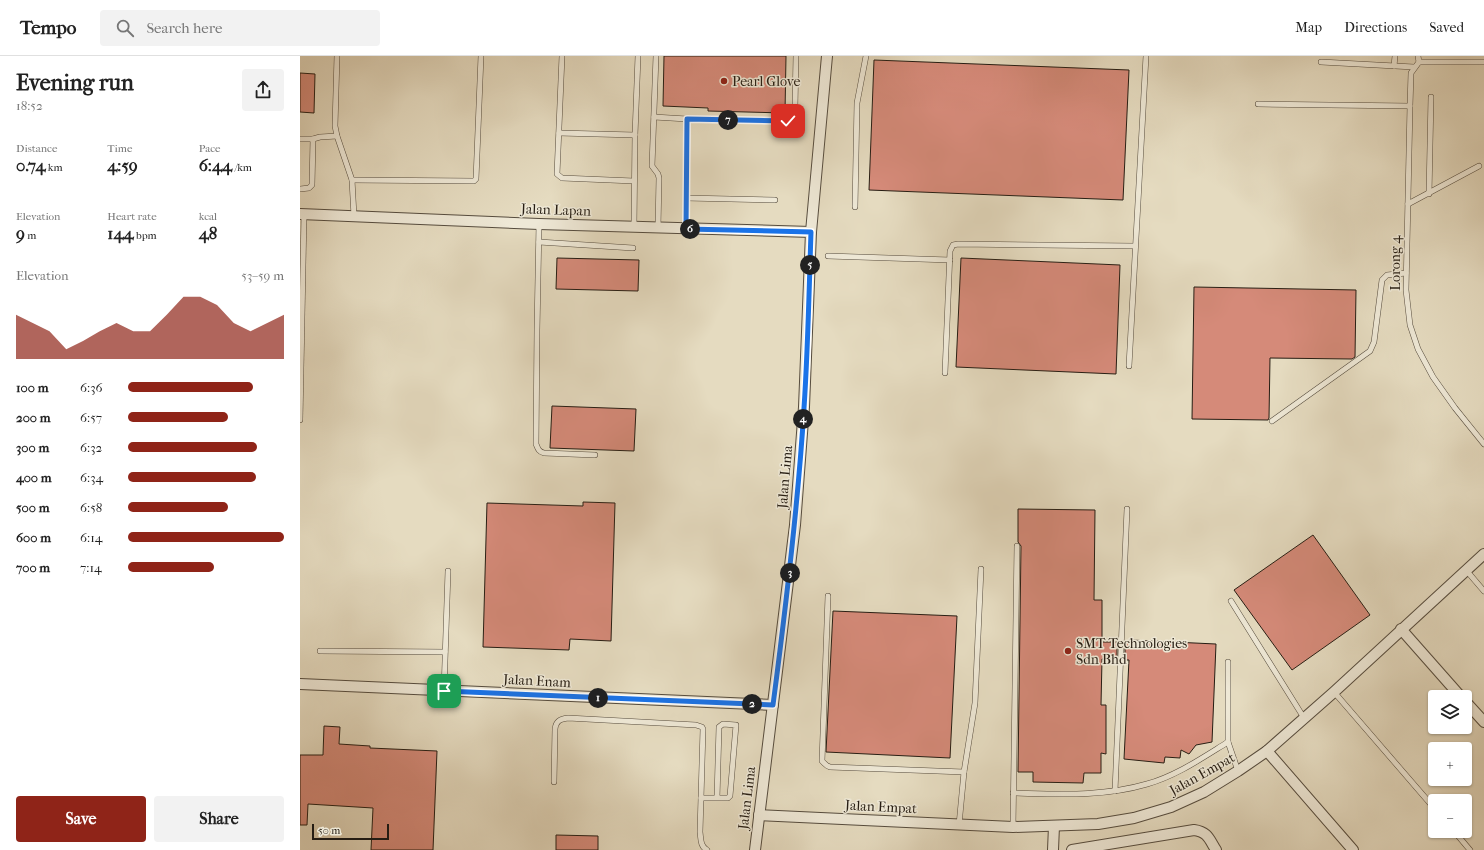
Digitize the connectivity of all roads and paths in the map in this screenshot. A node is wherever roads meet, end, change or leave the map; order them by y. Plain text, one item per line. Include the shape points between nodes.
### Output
1 (337, 56) edge
2 (481, 56) edge
3 (562, 56) edge
4 (638, 56) edge
5 (656, 56) edge
6 (796, 56) edge
7 (827, 56) edge
8 (866, 56) edge
9 (1146, 56) edge
10 (1394, 56) edge
11 (1418, 56) edge
12 (1321, 62) dead end
13 (1419, 62) junction
14 (1484, 62) edge
15 (1394, 66) junction
16 (1414, 67) junction
17 (1432, 97) dead end
18 (1258, 104) dead end
19 (1410, 106) junction
20 (654, 117) junction
21 (687, 119) junction
22 (558, 133) junction
23 (635, 135) junction
24 (337, 136) junction
25 (300, 139) edge
26 (313, 139) junction
27 (1479, 166) dead end
28 (352, 180) junction
29 (634, 180) junction
30 (300, 189) edge
31 (1429, 194) junction
32 (686, 198) junction
33 (775, 200) dead end
34 (1408, 204) junction
35 (855, 207) dead end
36 (302, 214) edge
37 (354, 216) junction
38 (539, 224) junction
39 (634, 226) junction
40 (658, 227) junction
41 (686, 229) junction
42 (811, 232) junction
43 (539, 242) junction
44 (1134, 246) junction
45 (633, 248) dead end
46 (828, 256) dead end
47 (950, 260) junction
48 (1406, 273) junction
49 (1129, 366) dead end
50 (945, 373) dead end
51 (300, 420) edge
52 (1272, 421) dead end
53 (1484, 444) edge
54 (595, 455) dead end
55 (1127, 509) dead end
56 (1017, 546) dead end
57 (1484, 554) edge
58 (981, 569) dead end
59 (1466, 570) junction
60 (448, 571) dead end
61 (1484, 592) edge
62 (828, 596) dead end
63 (1231, 601) dead end
64 (1401, 629) junction
65 (320, 650) dead end
66 (445, 652) junction
67 (1228, 662) dead end
68 (300, 684) edge
69 (1455, 690) edge
70 (444, 691) junction
71 (1334, 692) junction
72 (773, 705) junction
73 (1472, 709) edge
74 (1304, 718) junction
75 (1484, 722) edge
76 (1228, 742) junction
77 (1267, 750) junction
78 (1238, 771) junction
79 (964, 772) junction
80 (554, 782) dead end
81 (1115, 791) junction
82 (1013, 793) junction
83 (701, 798) junction
84 (717, 798) junction
85 (1428, 801) edge
86 (759, 815) junction
87 (959, 825) junction
88 (1054, 826) junction
89 (1013, 827) junction
90 (1460, 838) edge
91 (707, 850) edge
92 (755, 850) edge
93 (1053, 850) edge
94 (1072, 850) edge
95 (1216, 850) edge
96 (1353, 850) edge
97 (1470, 850) edge

1 - 24 lane
2 - 28 lane via 474,181
3 - 22 lane
4 - 23 lane
5 - 20 lane
6 - 21 lane via 795,107 794,114 788,121
7 - 42 street, Jalan Lima
8 - 35 lane via 858,103
9 - 44 lane
10 - 15 lane
11 - 13 lane
12 - 15 lane
13 - 14 lane
13 - 16 lane
15 - 16 lane
16 - 19 lane, Lorong 4 via 1411,73
17 - 31 lane
18 - 19 lane
19 - 34 lane, Lorong 4
20 - 21 lane
20 - 40 lane via 652,166 659,178
21 - 32 lane
22 - 23 lane
22 - 29 lane via 557,171 562,178
23 - 29 lane
24 - 26 lane via 320,136
24 - 28 lane
25 - 26 lane
26 - 30 lane via 312,185
27 - 31 lane
28 - 37 lane
29 - 39 lane
31 - 34 lane
32 - 33 lane
32 - 41 lane
34 - 48 lane, Lorong 4
36 - 37 street, Jalan Lapan
36 - 51 lane
37 - 38 street, Jalan Lapan
38 - 39 street, Jalan Lapan
38 - 43 lane
39 - 40 street, Jalan Lapan
40 - 41 street, Jalan Lapan
41 - 42 street, Jalan Lapan
42 - 72 street, Jalan Lima via 800,468
43 - 45 lane
43 - 54 lane via 536,444 541,452
44 - 47 lane via 958,244 950,251
44 - 49 lane
46 - 47 lane
47 - 50 lane
48 - 52 lane via 1387,275 1382,280 1374,342 1370,351
48 - 53 lane, Lorong 4 via 1410,325 1418,349 1455,408
55 - 81 lane
56 - 82 lane
57 - 59 street, Jalan Empat
58 - 79 lane via 975,703
59 - 61 lane
59 - 64 street, Jalan Empat
60 - 66 lane
62 - 79 lane via 822,761 824,764 830,767
63 - 74 lane
64 - 69 street
64 - 71 street, Jalan Empat
65 - 66 lane
66 - 70 lane
67 - 76 lane
68 - 70 street, Jalan Enam
70 - 72 street, Jalan Enam
71 - 74 street, Jalan Empat
71 - 85 lane
72 - 86 street, Jalan Lima
73 - 75 street
74 - 77 street, Jalan Empat
76 - 78 lane
76 - 81 lane via 1186,768 1148,784
77 - 78 street, Jalan Empat
77 - 96 street
78 - 88 street, Jalan Empat via 1204,792 1171,807 1134,818 1098,824
79 - 87 lane
80 - 83 lane via 555,729 559,720 568,718 696,725 703,729
81 - 82 lane via 1077,795
82 - 89 lane
83 - 84 lane
83 - 91 lane via 701,843
84 - 84 lane via 728,798 730,795 736,725 722,724 719,727
86 - 87 street, Jalan Empat
86 - 92 street, Jalan Lima
87 - 89 street, Jalan Empat
88 - 89 street, Jalan Empat
88 - 93 street
90 - 97 lane
94 - 95 street via 1194,830 1207,834

